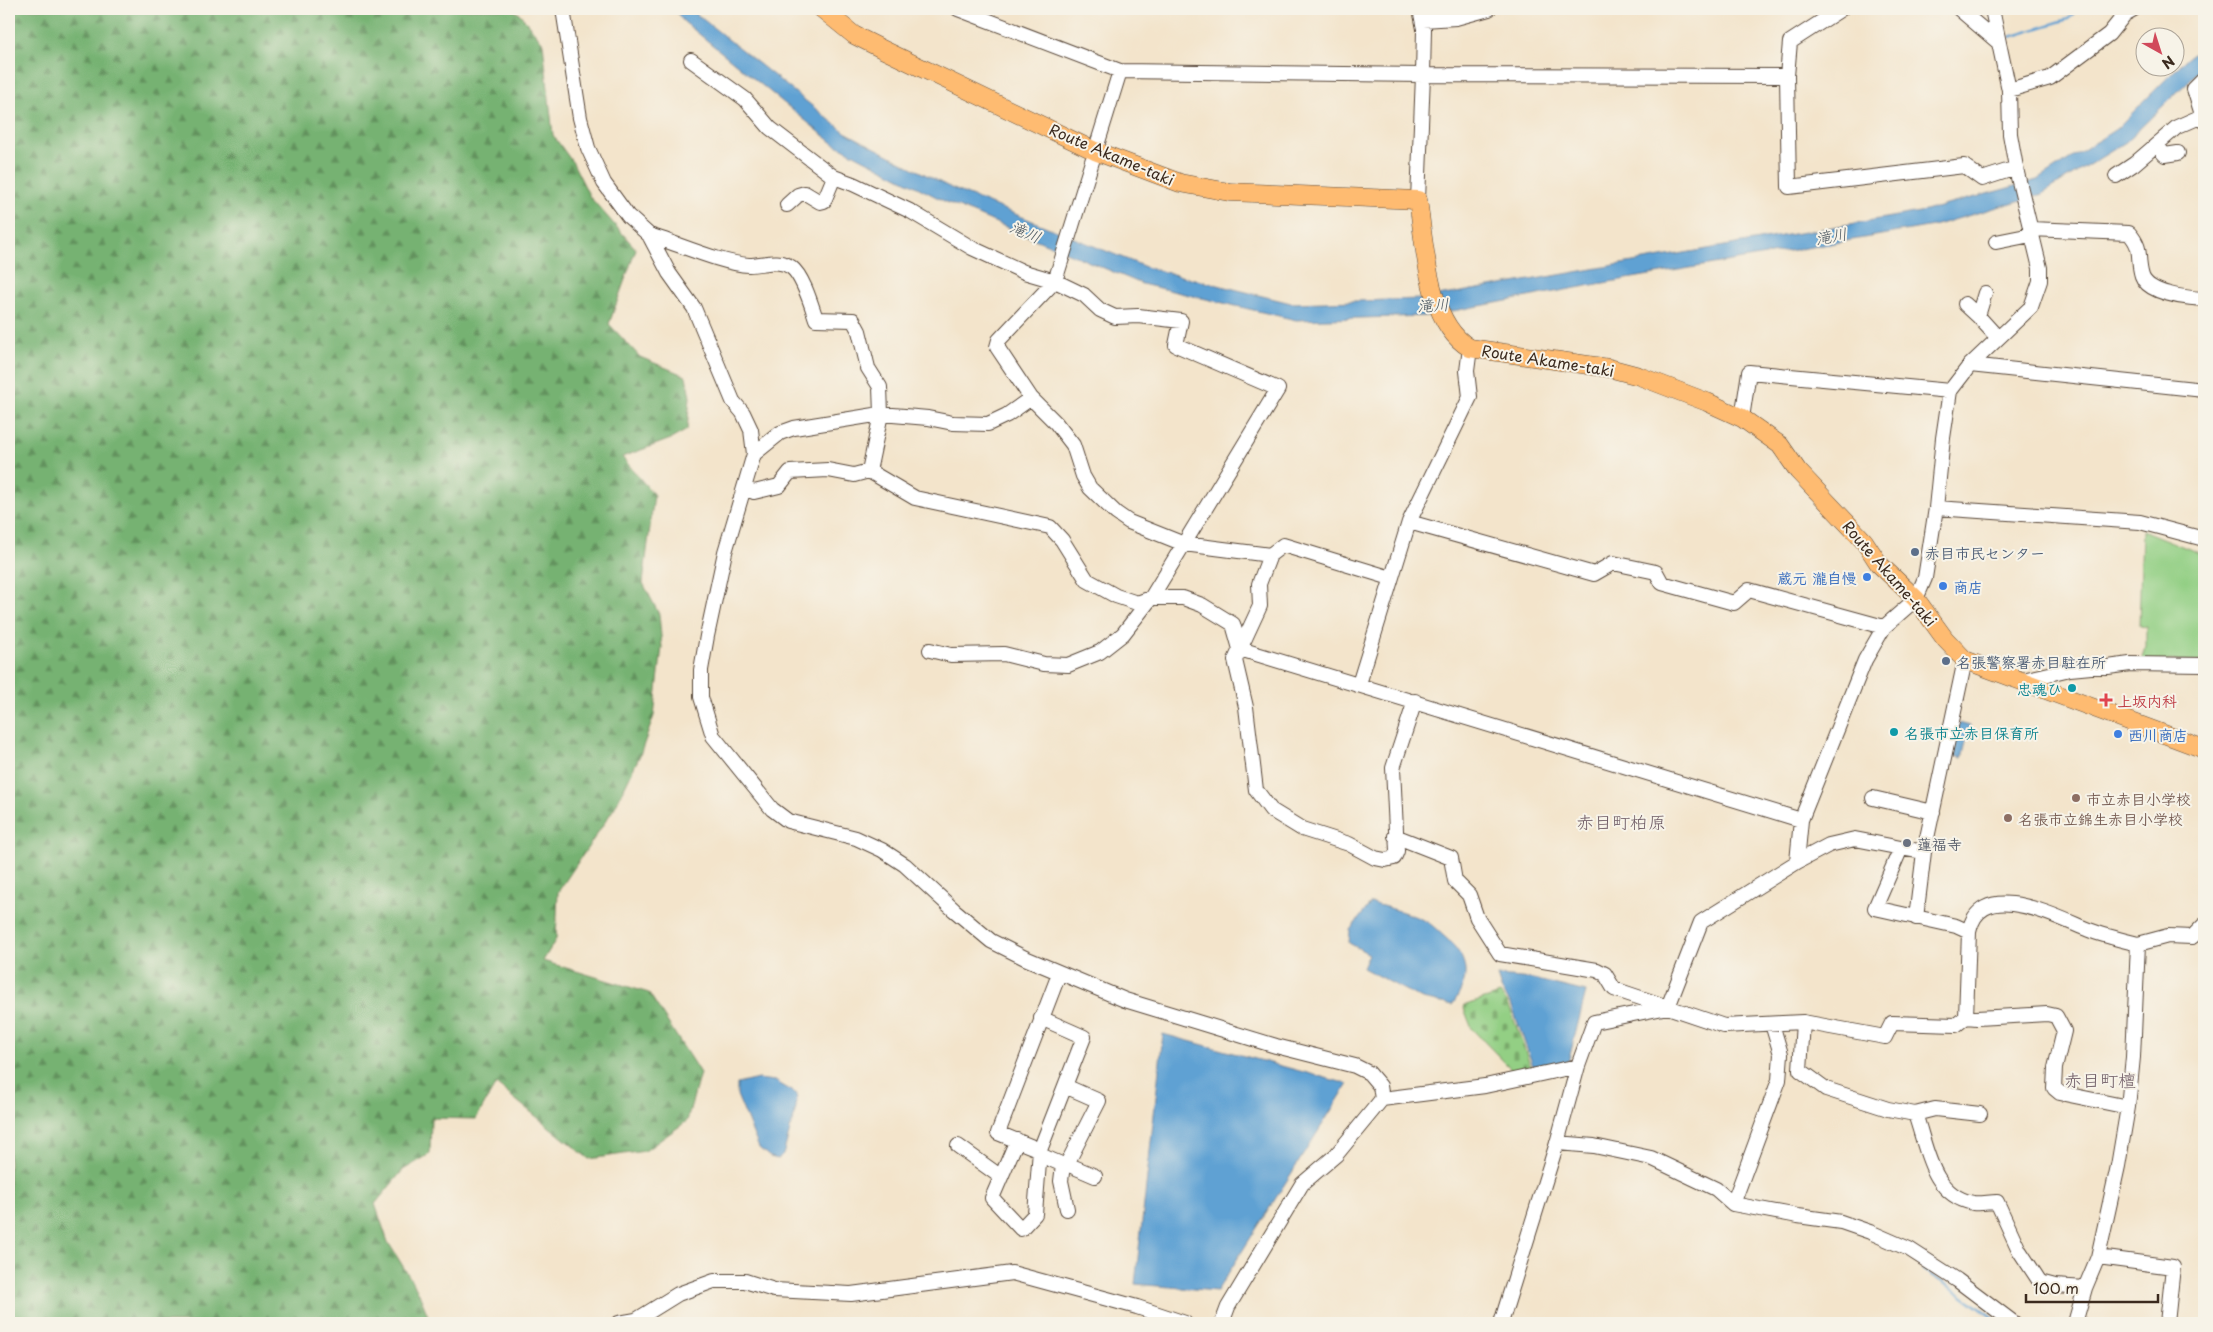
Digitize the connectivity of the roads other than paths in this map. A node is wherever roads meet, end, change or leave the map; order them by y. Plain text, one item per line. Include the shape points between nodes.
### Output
1 (564, 9) edge
2 (958, 9) edge
3 (1434, 9) edge
4 (1490, 9) edge
5 (1841, 9) edge
6 (1959, 9) edge
7 (1992, 9) edge
8 (2134, 9) edge
9 (829, 11) edge
10 (1421, 14) edge
11 (1998, 44) junction
12 (691, 60) dead end
13 (1120, 71) junction
14 (1423, 75) junction
15 (1788, 76) junction
16 (2204, 79) edge
17 (2009, 90) junction
18 (2203, 119) edge
19 (2156, 145) junction
20 (1095, 151) junction
21 (2178, 153) dead end
22 (2017, 170) junction
23 (2116, 176) dead end
24 (834, 177) junction
25 (1418, 200) junction
26 (787, 204) dead end
27 (2030, 232) junction
28 (649, 234) junction
29 (1996, 242) dead end
30 (1056, 275) junction
31 (1985, 293) dead end
32 (2204, 299) edge
33 (1965, 304) dead end
34 (1978, 316) junction
35 (1998, 338) junction
36 (1470, 348) junction
37 (1970, 365) junction
38 (2204, 390) edge
39 (1950, 391) junction
40 (1031, 398) junction
41 (881, 414) junction
42 (1742, 418) junction
43 (754, 454) junction
44 (869, 471) junction
45 (744, 488) junction
46 (1936, 508) junction
47 (1409, 522) junction
48 (2204, 539) edge
49 (1184, 544) junction
50 (1270, 555) junction
51 (1391, 578) junction
52 (1151, 598) junction
53 (1916, 599) junction
54 (1884, 628) junction
55 (1240, 648) junction
56 (930, 650) dead end
57 (1965, 660) junction
58 (2204, 665) edge
59 (2023, 680) junction
60 (1359, 684) junction
61 (1415, 701) junction
62 (2204, 749) edge
63 (1873, 798) dead end
64 (1933, 812) junction
65 (1801, 820) junction
66 (1395, 836) junction
67 (1901, 848) junction
68 (1924, 852) junction
69 (1797, 862) junction
70 (1916, 918) junction
71 (2204, 925) edge
72 (1969, 932) junction
73 (2138, 944) junction
74 (1059, 974) junction
75 (1668, 1007) junction
76 (1966, 1017) junction
77 (1041, 1018) junction
78 (1803, 1022) junction
79 (1772, 1024) junction
80 (1578, 1066) junction
81 (1066, 1086) junction
82 (1382, 1099) junction
83 (2128, 1107) junction
84 (1916, 1114) junction
85 (1980, 1114) dead end
86 (1017, 1140) junction
87 (1557, 1142) junction
88 (958, 1146) dead end
89 (1040, 1152) junction
90 (1065, 1164) junction
91 (1095, 1176) dead end
92 (1001, 1177) junction
93 (1733, 1204) junction
94 (1067, 1209) dead end
95 (2098, 1257) junction
96 (2084, 1288) junction
97 (619, 1323) edge
98 (1185, 1323) edge
99 (1222, 1323) edge
100 (1501, 1323) edge
101 (2014, 1323) edge
102 (2075, 1323) edge
103 (2167, 1323) edge

1 - 28 street via 580,118 588,148 604,183 618,203
2 - 13 street
3 - 10 street
4 - 10 street via 1456,18
5 - 15 street via 1790,42
6 - 11 street
7 - 11 street
8 - 17 street via 2125,14 2109,34 2050,78
9 - 20 main road, Route Akame-taki via 854,35
10 - 14 street
11 - 17 street
12 - 24 street via 744,99 770,128
13 - 14 street
13 - 20 street
14 - 15 street
14 - 25 street
15 - 22 street via 1789,187 1964,166 1982,180
16 - 18 street via 2194,89
17 - 22 street via 2010,134
18 - 19 street via 2177,127
19 - 21 street via 2165,155
19 - 23 street
20 - 25 main road, Route Akame-taki via 1180,183 1229,192
20 - 30 street
22 - 27 street
24 - 26 street via 824,201 805,193
24 - 30 street via 910,211 972,248 1024,272
25 - 36 main road, Route Akame-taki via 1431,291 1450,329 1460,342
27 - 29 street
27 - 32 street via 2128,233 2138,243 2146,284 2158,290
27 - 35 street via 2040,268 2037,294 2026,312
28 - 41 street via 730,261 784,263 793,268 816,319 853,320 868,368 880,387
28 - 43 street via 669,273 694,308 733,402 744,414
30 - 40 street via 999,340 997,347
30 - 49 street via 1100,310 1115,317 1181,321 1176,345 1278,388
31 - 34 street
33 - 34 street
34 - 35 street
35 - 37 street
36 - 42 main road, Route Akame-taki via 1609,368 1639,376
36 - 47 street via 1467,371 1470,397
37 - 38 street
37 - 39 street
39 - 42 street via 1749,372
39 - 46 street
40 - 41 street via 1007,416 988,424
40 - 49 street via 1073,445 1090,488 1116,513 1129,522
41 - 43 street via 794,428 780,433
41 - 44 street
42 - 53 main road, Route Akame-taki via 1780,445 1798,470 1864,541 1880,564
43 - 45 street
44 - 45 street via 854,475 828,470 790,472 779,486 754,492
44 - 52 street via 916,498 1050,527 1087,580 1137,603
45 - 74 street via 725,552 702,670 701,697 713,736 772,808 788,822 856,838 882,850 905,865 991,941
46 - 48 street via 2140,522
46 - 53 street via 1925,578
47 - 51 street
47 - 54 street via 1594,574 1613,563 1656,572 1662,583 1734,603 1749,590
49 - 50 street
49 - 52 street
50 - 51 street via 1282,545
50 - 55 street via 1258,584 1260,606
51 - 60 street
52 - 55 street via 1183,598 1202,606 1233,624
52 - 56 street via 1123,634 1100,652 1068,665 1044,664 1004,654 951,655
53 - 54 street
53 - 57 main road, Route Akame-taki
54 - 65 street via 1864,660
55 - 60 street
55 - 66 street via 1235,660 1246,708 1256,790 1270,810 1302,830 1350,844 1375,858 1394,858 1397,851
57 - 59 main road, Route Akame-taki
57 - 64 street
58 - 59 street via 2090,667
59 - 62 main road, Route Akame-taki
60 - 61 street
61 - 65 street
61 - 66 street via 1393,768
63 - 64 street
64 - 68 street
65 - 69 street
66 - 75 street via 1451,858 1455,881 1469,895 1477,918 1500,954 1597,970 1605,974 1614,989
67 - 68 street
67 - 69 street via 1855,839 1829,845
67 - 70 street via 1875,908
68 - 70 street
69 - 75 street via 1701,922
70 - 72 street
71 - 73 street via 2192,937 2168,936
72 - 73 street via 1974,916 1985,908 1999,904 2018,905 2092,932
72 - 76 street
73 - 83 street
74 - 77 street
74 - 82 street via 1125,1000 1276,1046 1355,1066 1369,1073 1380,1086
75 - 79 street via 1724,1026
75 - 80 street via 1594,1022
76 - 78 street via 1956,1025 1892,1023 1885,1037
76 - 83 street via 2056,1016 2064,1031 2054,1088 2060,1093
77 - 81 street via 1084,1038
77 - 86 street via 998,1133
78 - 79 street
78 - 84 street via 1800,1070 1826,1089 1888,1109
79 - 93 street via 1781,1054 1779,1080
80 - 82 street via 1485,1086
80 - 87 street
81 - 89 street
81 - 90 street via 1099,1101
82 - 99 street via 1336,1155 1302,1184 1228,1307
83 - 95 street
84 - 85 street via 1935,1109
84 - 96 street via 1934,1172 1944,1186 1958,1198 1975,1203 1997,1202 2019,1250 2040,1282
86 - 89 street
86 - 92 street
87 - 93 street via 1651,1158 1716,1189
87 - 100 street
88 - 92 street
89 - 90 street
89 - 92 street via 1035,1214 1020,1229 992,1198
90 - 91 street
90 - 94 street via 1060,1181
93 - 101 street via 1841,1222 1870,1232 1909,1249
95 - 96 street
95 - 103 street via 2173,1266
96 - 102 street
97 - 98 street via 636,1320 678,1294 714,1282 745,1281 774,1290 852,1294 1012,1273

